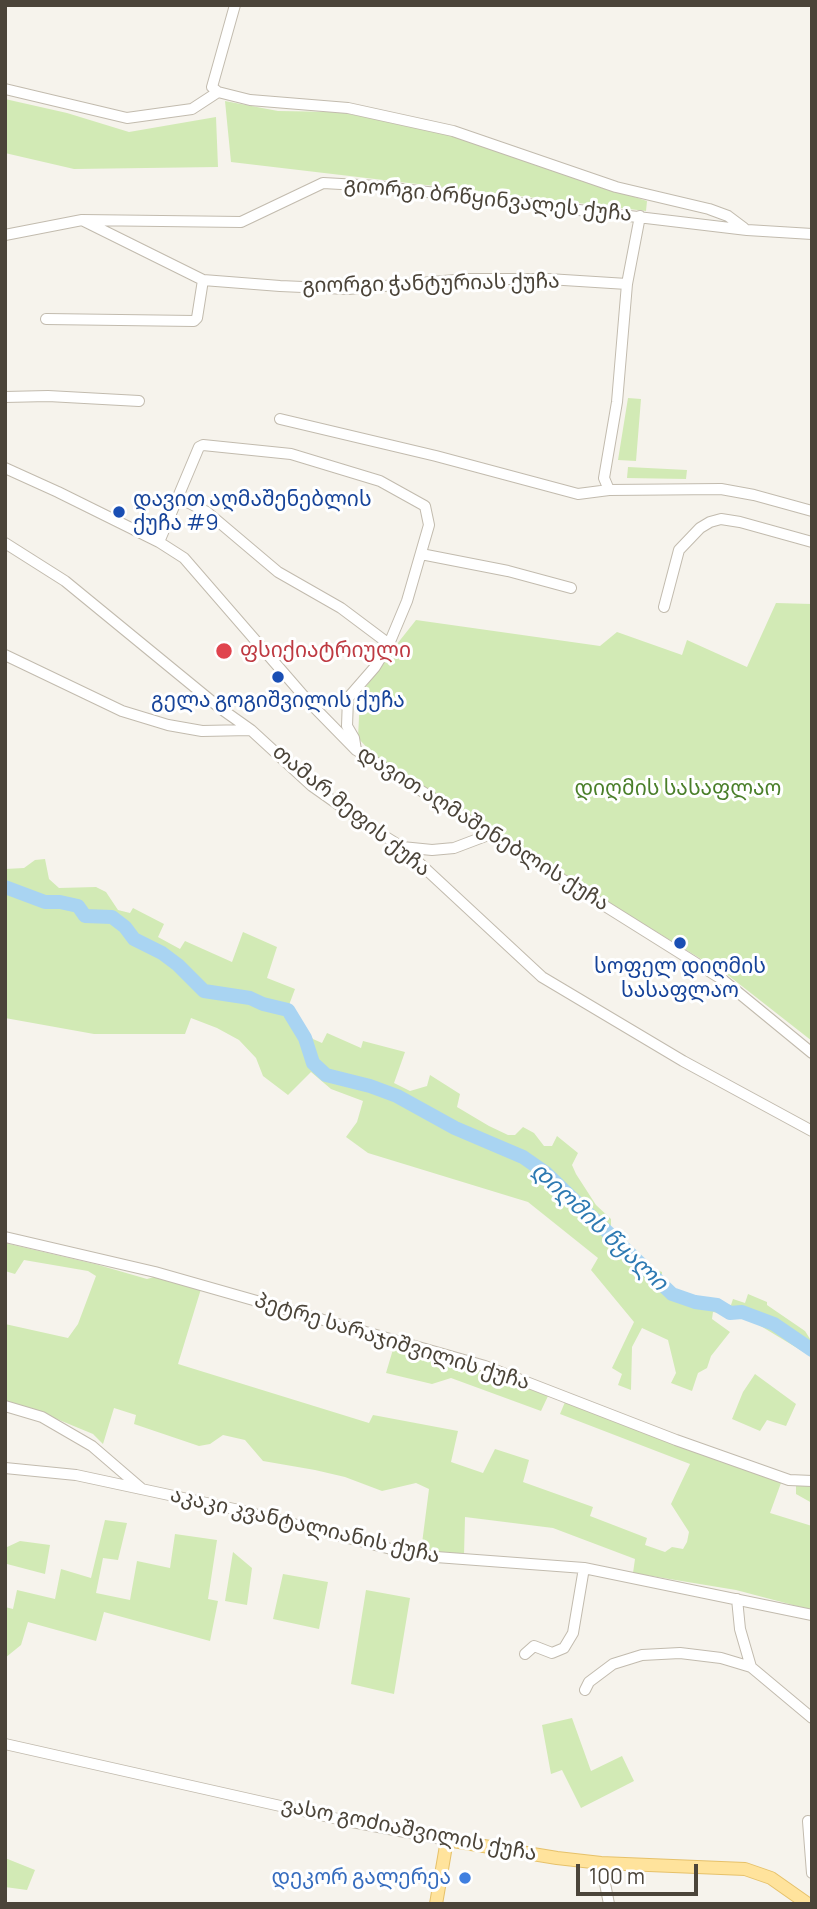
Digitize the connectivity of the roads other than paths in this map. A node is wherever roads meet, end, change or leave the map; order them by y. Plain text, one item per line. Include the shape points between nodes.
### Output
1 (235, 5) edge
2 (5, 89) edge
3 (218, 92) junction
4 (640, 216) junction
5 (82, 220) junction
6 (747, 230) junction
7 (812, 234) edge
8 (5, 235) edge
9 (203, 280) junction
10 (627, 284) junction
11 (46, 319) dead end
12 (5, 397) edge
13 (139, 401) dead end
14 (279, 419) dead end
15 (5, 468) edge
16 (609, 490) junction
17 (177, 497) junction
18 (812, 512) edge
19 (159, 542) junction
20 (812, 542) edge
21 (5, 543) edge
22 (421, 554) junction
23 (571, 588) dead end
24 (663, 607) dead end
25 (389, 644) junction
26 (5, 655) edge
27 (251, 730) junction
28 (356, 750) junction
29 (491, 834) junction
30 (402, 847) junction
31 (812, 1053) edge
32 (812, 1131) edge
33 (5, 1237) edge
34 (5, 1406) edge
35 (5, 1468) edge
36 (812, 1481) edge
37 (142, 1489) junction
38 (584, 1568) junction
39 (737, 1600) junction
40 (812, 1615) edge
41 (526, 1654) dead end
42 (751, 1667) junction
43 (585, 1690) dead end
44 (812, 1718) edge
45 (5, 1744) edge
46 (808, 1821) dead end
47 (447, 1840) junction
48 (601, 1863) junction
49 (812, 1873) edge
50 (436, 1904) edge
51 (609, 1904) edge
52 (808, 1904) edge

1 - 3 street via 212,87
2 - 3 street via 127,118 192,109
3 - 6 street via 250,100 348,108 453,131 615,187 709,209
4 - 5 street, გიორგი ბრწყინვალეს ქუჩა via 323,183 241,222
4 - 6 street, გიორგი ბრწყინვალეს ქუჩა
4 - 10 street
5 - 8 street, გიორგი ბრწყინვალეს ქუჩა
5 - 9 street, გიორგი ჭანტურიას ქუჩა
6 - 7 street, გიორგი ბრწყინვალეს ქუჩა
9 - 10 street, გიორგი ჭანტურიას ქუჩა via 348,289 467,279
9 - 11 street via 194,321
10 - 16 street via 617,402 604,478
12 - 13 street
14 - 16 street via 578,494
15 - 19 street, დავით აღმაშენებლის ქუჩა
16 - 18 street via 721,489
17 - 19 street
17 - 22 street via 200,446 290,454 380,481 425,506 429,525
17 - 25 street via 207,512 278,572 341,608
19 - 28 street, დავით აღმაშენებლის ქუჩა via 184,558
20 - 24 street via 740,522 710,522 679,550
21 - 27 street, თამარ მეფის ქუჩა via 65,581
22 - 23 street
22 - 25 street
25 - 28 street via 348,698 347,726
26 - 27 street via 122,711 202,731
27 - 30 street, თამარ მეფის ქუჩა via 312,786
28 - 29 street, დავით აღმაშენებლის ქუჩა
29 - 30 street via 454,848
29 - 31 street, დავით აღმაშენებლის ქუჩა via 723,980
30 - 32 street, თამარ მეფის ქუჩა via 542,977
33 - 36 street, პეტრე სარაჯიშვილის ქუჩა via 155,1272 485,1366 665,1437 789,1480
34 - 37 street via 42,1417 92,1446
35 - 37 street, აკაკი კვანტალიანის ქუჩა via 76,1475
37 - 38 street, აკაკი კვანტალიანის ქუჩა via 391,1549 436,1557
38 - 39 street, აკაკი კვანტალიანის ქუჩა
38 - 41 street via 573,1633 565,1648 552,1653 534,1646
39 - 40 street, აკაკი კვანტალიანის ქუჩა
39 - 42 street
42 - 43 street via 680,1653 642,1655 613,1664
42 - 44 street
45 - 47 street, ვასო გოძიაშვილის ქუჩა
46 - 49 street
47 - 48 main road, ვასო გოძიაშვილის ქუჩა
47 - 50 main road
48 - 51 street
48 - 52 main road, ვასო გოძიაშვილის ქუჩა via 745,1869 771,1878

